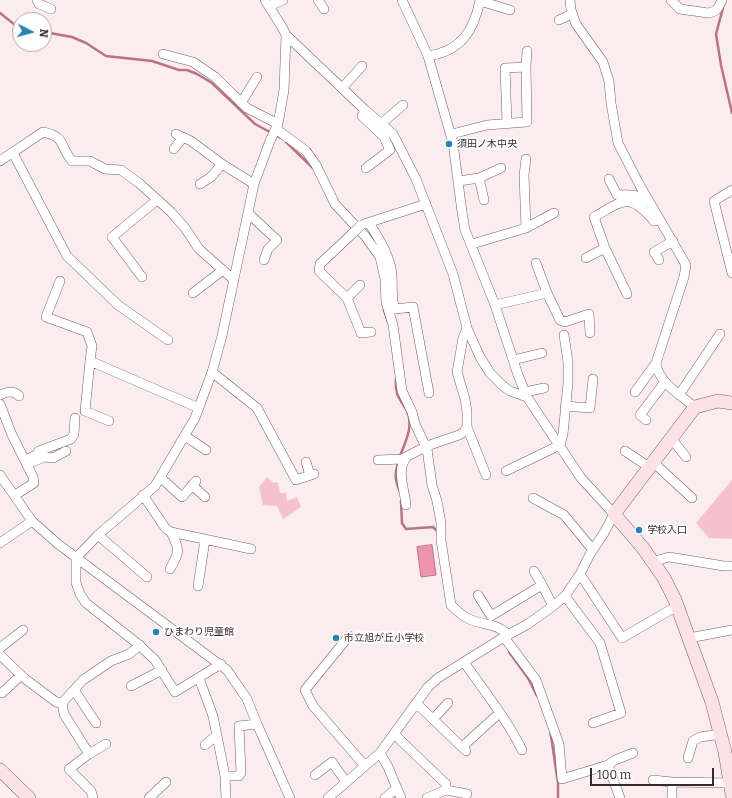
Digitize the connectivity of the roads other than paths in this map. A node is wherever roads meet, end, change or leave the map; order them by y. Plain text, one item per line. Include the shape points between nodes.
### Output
1 (37, 0) edge
2 (283, 0) edge
3 (318, 0) edge
4 (402, 0) edge
5 (480, 0) edge
6 (570, 0) edge
7 (670, 0) edge
8 (722, 0) edge
9 (267, 3) edge
10 (51, 9) dead end
11 (324, 9) dead end
12 (510, 10) dead end
13 (572, 14) junction
14 (559, 20) dead end
15 (286, 35) junction
16 (526, 51) dead end
17 (163, 54) dead end
18 (428, 56) junction
19 (362, 66) dead end
20 (526, 67) junction
21 (257, 77) dead end
22 (343, 88) junction
23 (241, 102) junction
24 (403, 105) dead end
25 (365, 110) junction
26 (382, 123) junction
27 (507, 123) junction
28 (277, 128) junction
29 (452, 134) junction
30 (174, 149) dead end
31 (13, 153) junction
32 (526, 159) dead end
33 (0, 161) edge
34 (222, 164) junction
35 (366, 168) dead end
36 (501, 168) dead end
37 (479, 178) junction
38 (609, 179) dead end
39 (459, 181) junction
40 (200, 184) dead end
41 (254, 184) junction
42 (732, 190) edge
43 (157, 200) junction
44 (484, 200) dead end
45 (426, 204) junction
46 (650, 204) junction
47 (248, 213) junction
48 (554, 213) dead end
49 (660, 220) junction
50 (369, 223) junction
51 (526, 228) junction
52 (284, 233) dead end
53 (277, 240) junction
54 (673, 241) junction
55 (472, 244) junction
56 (604, 248) junction
57 (586, 258) dead end
58 (264, 260) dead end
59 (659, 260) dead end
60 (536, 263) dead end
61 (223, 270) junction
62 (732, 273) edge
63 (142, 277) dead end
64 (234, 280) junction
65 (60, 281) dead end
66 (360, 285) dead end
67 (547, 293) junction
68 (193, 294) dead end
69 (627, 294) dead end
70 (347, 298) junction
71 (495, 305) junction
72 (467, 328) junction
73 (371, 332) dead end
74 (590, 333) dead end
75 (720, 334) dead end
76 (564, 335) dead end
77 (168, 340) dead end
78 (542, 353) dead end
79 (513, 360) junction
80 (90, 361) junction
81 (656, 363) junction
82 (212, 372) junction
83 (594, 379) dead end
84 (665, 382) junction
85 (544, 388) dead end
86 (635, 392) dead end
87 (429, 393) dead end
88 (526, 394) junction
89 (0, 395) edge
90 (680, 395) junction
91 (19, 396) dead end
92 (732, 403) edge
93 (0, 404) edge
94 (565, 406) junction
95 (694, 407) junction
96 (199, 408) junction
97 (640, 415) dead end
98 (75, 418) dead end
99 (467, 427) junction
100 (101, 428) dead end
101 (185, 436) junction
102 (671, 438) junction
103 (560, 445) junction
104 (426, 446) junction
105 (206, 450) dead end
106 (66, 451) dead end
107 (625, 451) dead end
108 (686, 457) dead end
109 (401, 459) junction
110 (378, 460) dead end
111 (26, 462) junction
112 (306, 462) dead end
113 (651, 464) junction
114 (506, 470) dead end
115 (0, 475) edge
116 (486, 475) dead end
117 (161, 478) junction
118 (15, 495) junction
119 (143, 495) junction
120 (205, 497) dead end
121 (533, 498) dead end
122 (692, 498) dead end
123 (406, 505) dead end
124 (614, 514) junction
125 (32, 521) junction
126 (171, 532) junction
127 (98, 535) junction
128 (205, 540) junction
129 (0, 543) edge
130 (251, 549) dead end
131 (592, 550) junction
132 (76, 558) junction
133 (652, 562) junction
134 (732, 566) edge
135 (170, 569) dead end
136 (534, 571) dead end
137 (580, 574) junction
138 (147, 577) dead end
139 (542, 585) junction
140 (198, 586) dead end
141 (478, 595) dead end
142 (565, 596) junction
143 (553, 606) junction
144 (677, 606) junction
145 (23, 630) dead end
146 (732, 630) edge
147 (506, 635) junction
148 (349, 636) dead end
149 (689, 638) junction
150 (140, 645) junction
151 (0, 648) edge
152 (0, 655) edge
153 (464, 662) junction
154 (222, 664) junction
155 (162, 670) junction
156 (21, 675) junction
157 (199, 678) junction
158 (131, 686) dead end
159 (74, 690) junction
160 (2, 693) dead end
161 (62, 703) junction
162 (416, 703) junction
163 (448, 703) dead end
164 (495, 717) dead end
165 (432, 719) junction
166 (96, 723) dead end
167 (593, 723) dead end
168 (257, 724) junction
169 (394, 734) junction
170 (721, 734) junction
171 (217, 735) junction
172 (106, 744) dead end
173 (205, 745) dead end
174 (522, 750) dead end
175 (380, 753) junction
176 (633, 753) dead end
177 (89, 754) junction
178 (688, 758) dead end
179 (608, 765) junction
180 (365, 766) junction
181 (0, 770) edge
182 (315, 775) dead end
183 (225, 776) junction
184 (653, 780) dead end
185 (730, 780) edge
186 (166, 782) dead end
187 (346, 782) junction
188 (672, 782) junction
189 (397, 788) junction
190 (446, 790) junction
191 (468, 794) dead end
192 (29, 798) edge
193 (93, 798) edge
194 (149, 798) edge
195 (226, 798) edge
196 (290, 798) edge
197 (328, 798) edge
198 (385, 798) edge
199 (401, 798) edge
200 (427, 798) edge
201 (620, 798) edge
202 (672, 798) edge

1 - 10 street via 39,4
2 - 9 street
3 - 11 street
4 - 18 street
5 - 12 street
5 - 18 street via 468,34 457,46 440,54
6 - 13 street
7 - 8 street via 680,10 708,13 718,9
9 - 15 street
13 - 14 street
13 - 46 street via 576,24 603,62 609,81 618,142
15 - 22 street
15 - 28 street via 284,90
16 - 20 street
17 - 23 street via 193,62 215,77
18 - 29 street
19 - 22 street
20 - 27 street via 527,122
20 - 27 street via 505,68
21 - 23 street
22 - 25 street
23 - 28 street
24 - 26 street
25 - 26 street
25 - 35 street via 362,116 384,137 390,150
26 - 45 street via 393,134
27 - 29 street
28 - 41 street
28 - 104 street via 306,151 316,165 335,204 380,257 386,279 386,302 393,325 402,391
29 - 39 street
30 - 34 street via 179,136 191,141
31 - 33 street
31 - 43 street via 44,132 57,136 63,143 71,164 90,161 105,170 122,170
31 - 77 street via 68,256 118,305
32 - 51 street
34 - 40 street via 211,177
34 - 41 street
36 - 37 street
37 - 39 street
37 - 44 street
38 - 46 street via 617,195 639,196
39 - 55 street via 465,230
41 - 47 street
42 - 62 street via 714,201
43 - 61 street via 185,228 199,249
43 - 63 street via 112,237
45 - 50 street
45 - 72 street via 453,274
46 - 49 street
47 - 53 street
47 - 64 street
48 - 51 street
49 - 54 street
49 - 56 street via 654,220 637,204 626,201 616,204 594,217
50 - 70 street, bridge via 360,226 320,264 319,271
50 - 87 street via 388,258 395,309 413,307
51 - 55 street
52 - 53 street
53 - 58 street via 268,249
54 - 59 street via 654,252
54 - 81 street via 686,265
55 - 71 street
56 - 57 street
56 - 69 street
60 - 67 street
61 - 64 street
61 - 68 street
64 - 82 street
65 - 80 street via 46,317 87,332 92,346
66 - 70 street
67 - 71 street
67 - 74 street via 560,320 565,322 589,314
70 - 73 street via 361,333
71 - 79 street
72 - 88 street via 490,373 510,391
72 - 99 street via 457,372 465,399
75 - 90 street
76 - 94 street via 568,362
78 - 79 street
79 - 88 street
80 - 96 street
80 - 100 street via 85,411 107,420
81 - 84 street via 657,370
81 - 86 street
82 - 96 street
82 - 112 street via 257,408 296,480 312,475
83 - 94 street via 590,408
84 - 90 street
84 - 97 street
85 - 88 street
88 - 103 street
89 - 91 street via 13,392
90 - 95 street
92 - 95 street via 718,401
93 - 111 street
94 - 103 street
95 - 102 street
96 - 101 street
98 - 111 street via 74,434 71,439 39,451
99 - 104 street via 459,435
99 - 116 street
101 - 105 street
101 - 117 street
102 - 108 street
102 - 113 street
103 - 114 street
103 - 124 street via 581,478
104 - 109 street
104 - 147 street via 441,523 440,540 451,605 469,619 500,627
106 - 111 street via 52,458
107 - 113 street
109 - 110 street
109 - 123 street via 401,479
111 - 118 street via 34,482
113 - 122 street
113 - 124 street
115 - 118 street
117 - 119 street
117 - 120 street via 182,497 194,483
118 - 125 street
119 - 126 street via 166,529
119 - 127 street
121 - 131 street via 564,515
124 - 131 street
124 - 133 street
125 - 129 street
125 - 132 street
126 - 128 street
126 - 135 street via 178,551
127 - 132 street
127 - 138 street
128 - 130 street
128 - 140 street
131 - 137 street
132 - 150 street via 76,583 86,603
132 - 154 street
133 - 134 street via 669,557
133 - 144 street via 664,578
136 - 139 street
137 - 142 street
137 - 144 street via 622,638
139 - 141 street via 491,616
139 - 143 street
142 - 143 street
142 - 167 street via 600,643 621,713
143 - 147 street via 528,624
144 - 149 street
145 - 151 street
146 - 149 street
147 - 153 street
147 - 179 street via 536,680 559,744 562,779
148 - 180 street via 305,690 313,706
149 - 170 street
150 - 155 street
150 - 159 street via 83,680
152 - 156 street
153 - 162 street via 438,678
153 - 174 street
154 - 157 street
154 - 168 street via 247,699
155 - 157 street via 175,692
155 - 158 street
156 - 160 street
156 - 161 street via 56,702
157 - 171 street
159 - 161 street
159 - 166 street
161 - 177 street via 64,714
162 - 165 street
162 - 169 street
163 - 165 street
164 - 165 street via 464,749
168 - 183 street via 239,726 240,776
168 - 196 street
169 - 175 street
169 - 190 street via 446,784
170 - 178 street via 700,737 693,741
170 - 185 street
171 - 173 street
171 - 183 street
172 - 177 street
175 - 180 street
175 - 189 street
176 - 179 street
177 - 193 street via 69,769 91,791
179 - 201 street
180 - 187 street
181 - 192 street
182 - 187 street via 332,762
183 - 195 street
184 - 188 street
185 - 188 street
186 - 194 street
187 - 197 street
188 - 202 street
189 - 198 street
189 - 199 street
190 - 191 street
190 - 200 street

